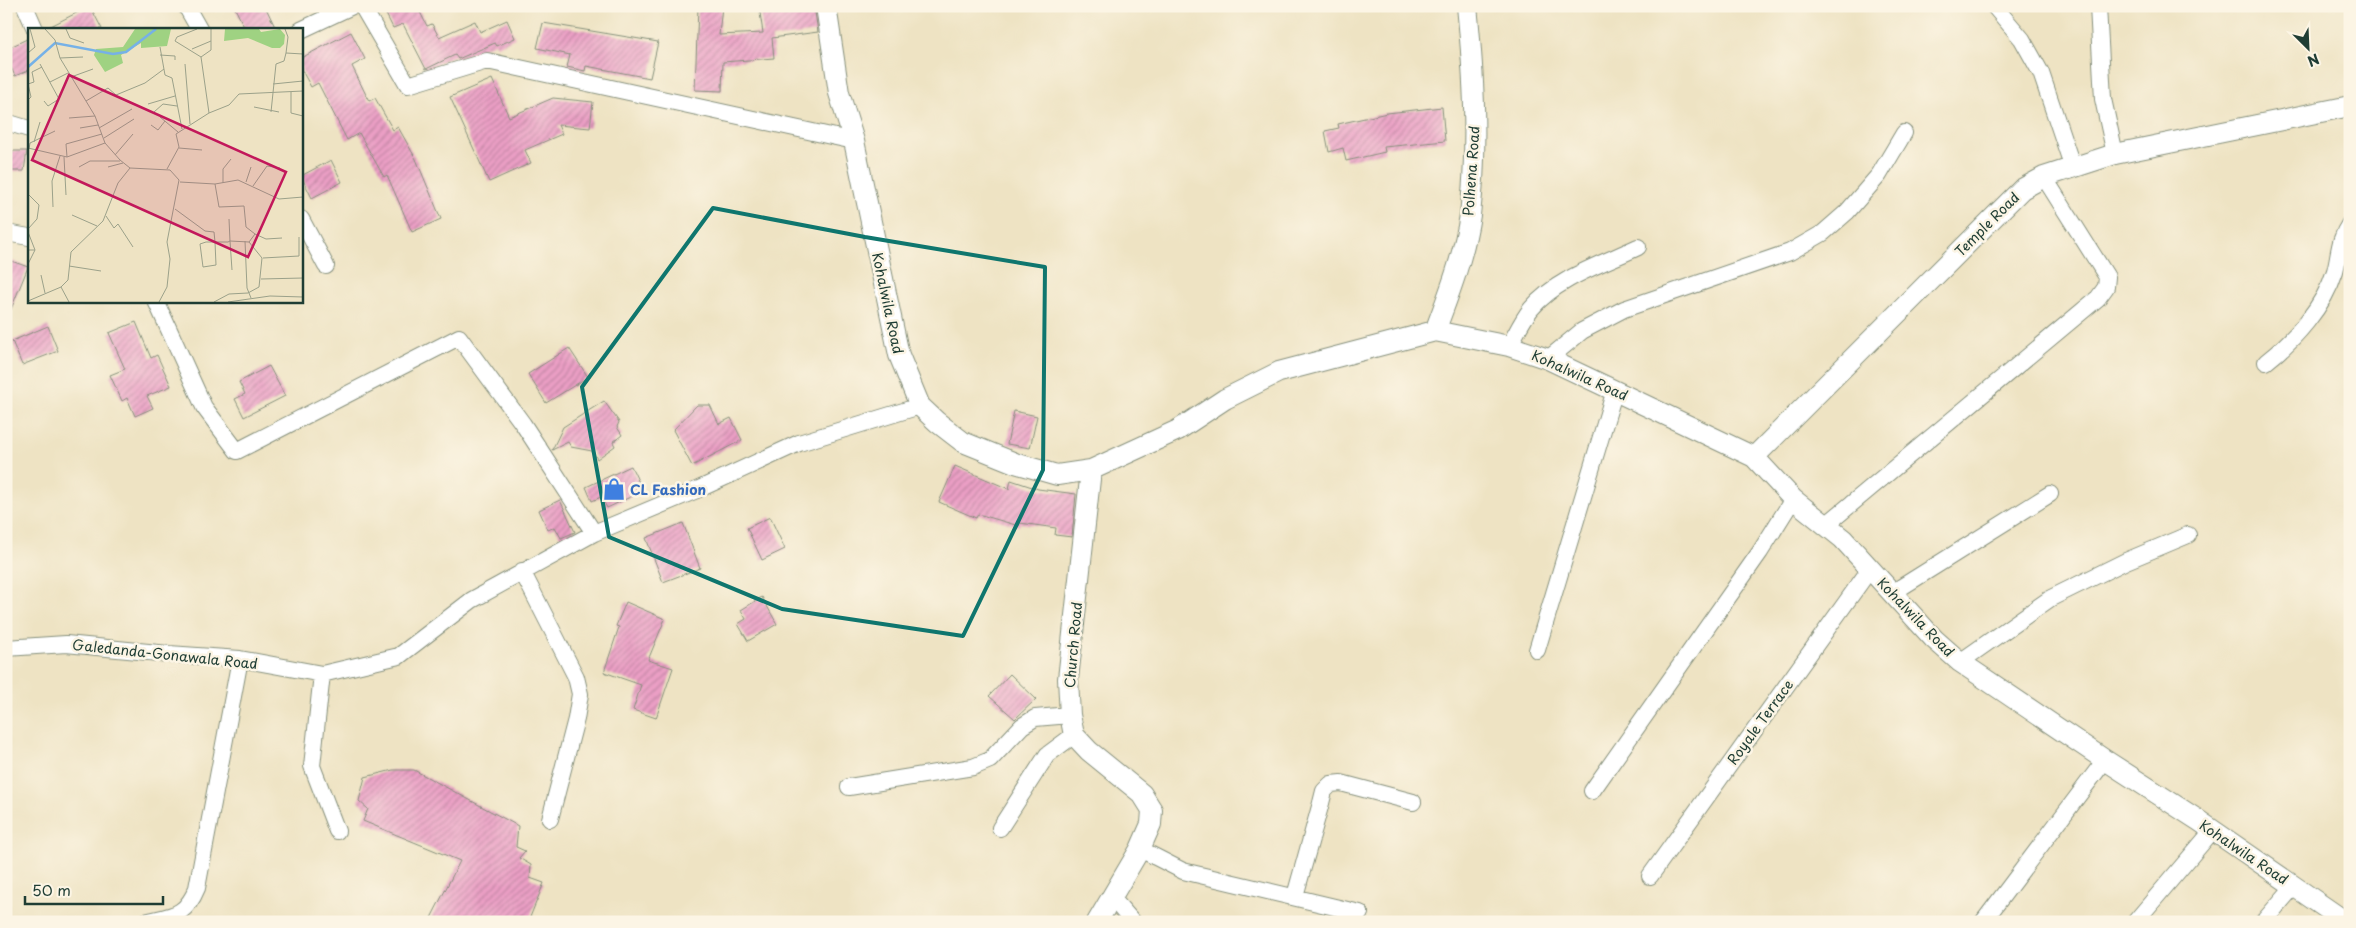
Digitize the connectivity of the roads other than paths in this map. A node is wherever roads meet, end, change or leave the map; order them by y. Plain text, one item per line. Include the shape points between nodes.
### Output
1 (24, 6) edge
2 (186, 6) edge
3 (352, 6) edge
4 (362, 6) edge
5 (826, 6) edge
6 (1468, 6) edge
7 (1994, 6) edge
8 (2098, 6) edge
9 (35, 28) edge
10 (198, 28) edge
11 (302, 30) edge
12 (2350, 106) edge
13 (6, 122) edge
14 (28, 129) edge
15 (1904, 134) dead end
16 (854, 141) junction
17 (2115, 154) junction
18 (2073, 168) junction
19 (2044, 177) junction
20 (302, 221) edge
21 (2350, 223) edge
22 (6, 233) edge
23 (28, 237) edge
24 (1638, 247) dead end
25 (326, 266) dead end
26 (156, 302) edge
27 (1435, 331) junction
28 (1509, 346) junction
29 (1548, 359) junction
30 (2266, 362) dead end
31 (1615, 390) junction
32 (920, 406) junction
33 (1754, 457) junction
34 (1091, 470) junction
35 (2050, 494) dead end
36 (1793, 499) junction
37 (1826, 526) junction
38 (594, 533) junction
39 (2188, 535) dead end
40 (1870, 569) junction
41 (522, 571) junction
42 (1892, 593) junction
43 (6, 648) edge
44 (1537, 650) dead end
45 (240, 659) junction
46 (1960, 662) junction
47 (322, 674) junction
48 (1070, 715) junction
49 (1074, 736) junction
50 (2105, 760) junction
51 (849, 787) dead end
52 (1592, 790) dead end
53 (1414, 802) dead end
54 (550, 819) dead end
55 (1000, 828) dead end
56 (2213, 830) junction
57 (337, 831) dead end
58 (1140, 849) junction
59 (1650, 876) dead end
60 (2294, 886) junction
61 (1295, 896) junction
62 (1112, 898) junction
63 (1360, 912) dead end
64 (2337, 919) edge
65 (146, 922) edge
66 (1097, 922) edge
67 (1133, 922) edge
68 (1983, 922) edge
69 (2135, 922) edge
70 (2263, 922) edge

1 - 9 street
2 - 10 street
3 - 11 street
4 - 16 street via 408,86 488,61
5 - 16 street, Kohalwila Road via 839,93
6 - 27 street, Polhena Road via 1476,141 1470,216 1454,280
7 - 18 street via 2022,39 2041,73
8 - 17 street via 2102,99
12 - 17 street, Temple Road
13 - 14 street
15 - 29 street via 1879,175 1847,212 1822,233 1790,252 1624,309 1582,331
16 - 32 street, Kohalwila Road via 899,356
17 - 18 street, Temple Road
18 - 19 street, Temple Road
19 - 33 street, Temple Road via 2022,189 2002,208
19 - 37 street via 2107,277 2106,287 2091,304
20 - 25 street
21 - 30 street via 2338,246 2334,272 2326,291 2300,331
22 - 23 street
24 - 28 street via 1563,282 1546,295 1530,310
26 - 38 street via 204,407 237,451 459,337 523,424
27 - 28 street, Kohalwila Road
27 - 34 street, Kohalwila Road via 1279,372 1225,398 1178,430
28 - 29 street, Kohalwila Road
29 - 31 street, Kohalwila Road
31 - 33 street, Kohalwila Road
31 - 44 street
32 - 34 street, Kohalwila Road via 963,442 1016,463 1057,475
32 - 38 street, Galedanda-Gonawala Road via 799,443
33 - 36 street, Kohalwila Road
34 - 48 street, Church Road via 1068,680
35 - 42 street
36 - 37 street, Kohalwila Road
36 - 52 street via 1760,552
37 - 40 street, Kohalwila Road via 1843,539
38 - 41 street, Galedanda-Gonawala Road
39 - 46 street via 2051,598
40 - 42 street, Kohalwila Road
40 - 59 street, Royale Terrace
41 - 47 street, Galedanda-Gonawala Road via 472,600 399,656
41 - 54 street via 576,677 580,694
42 - 46 street, Kohalwila Road
43 - 45 street, Galedanda-Gonawala Road via 66,644
45 - 47 street, Galedanda-Gonawala Road
45 - 65 street via 192,902 182,912
46 - 50 street, Kohalwila Road
47 - 57 street via 312,766
48 - 49 street, Church Road
48 - 51 street via 1035,718 1022,726 990,760 973,767
49 - 55 street via 1048,755
49 - 58 street via 1142,794 1152,810 1151,824
50 - 56 street, Kohalwila Road
50 - 68 street
53 - 61 street via 1341,783 1332,784 1322,797
56 - 60 street, Kohalwila Road
56 - 69 street
58 - 61 street via 1183,870
58 - 62 street
60 - 64 street, Kohalwila Road
60 - 70 street
61 - 63 street
62 - 66 street
62 - 67 street

